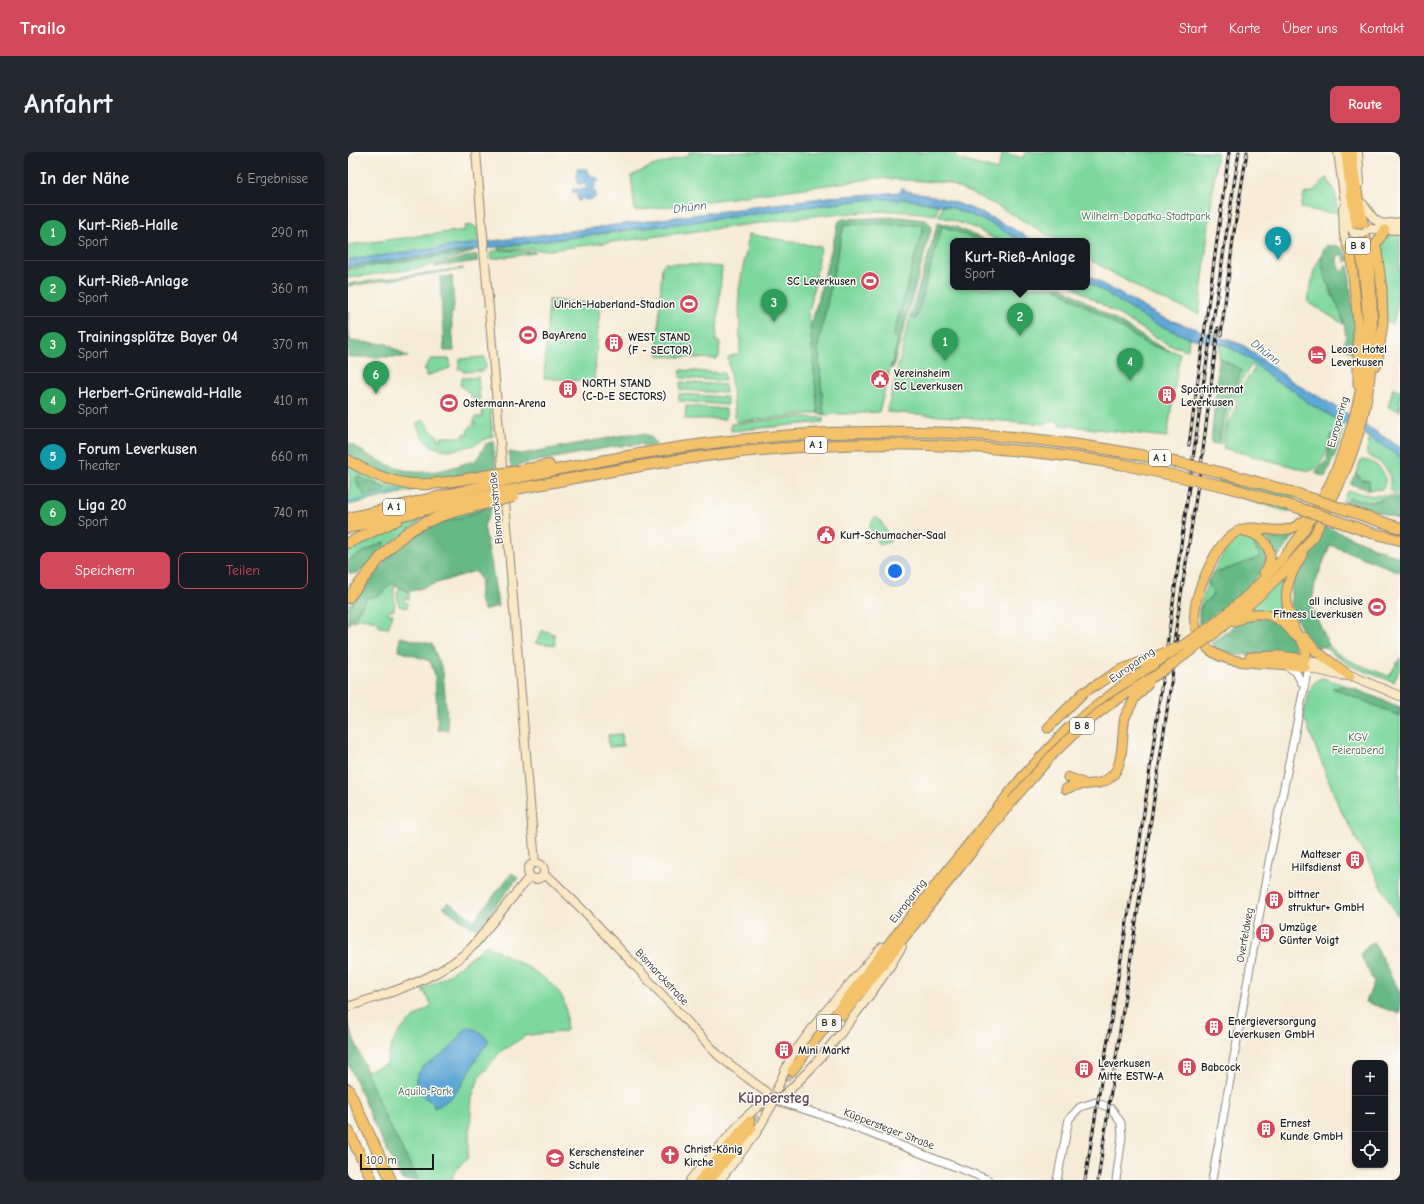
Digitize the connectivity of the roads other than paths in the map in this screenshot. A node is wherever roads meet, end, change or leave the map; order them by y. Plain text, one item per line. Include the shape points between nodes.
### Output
1 (476, 152) edge
2 (1352, 152) edge
3 (1358, 152) edge
4 (1340, 153) edge
5 (1344, 196) junction
6 (1363, 204) junction
7 (1400, 217) edge
8 (1379, 221) junction
9 (1400, 222) edge
10 (1400, 226) edge
11 (1385, 230) junction
12 (1400, 230) edge
13 (1368, 233) junction
14 (1351, 244) junction
15 (1376, 252) junction
16 (1359, 393) junction
17 (1368, 402) junction
18 (348, 460) edge
19 (512, 484) junction
20 (496, 488) junction
21 (439, 496) junction
22 (348, 510) edge
23 (407, 513) junction
24 (1312, 515) junction
25 (348, 518) edge
26 (348, 528) edge
27 (1400, 528) edge
28 (1238, 532) junction
29 (1312, 538) junction
30 (1400, 540) edge
31 (348, 543) edge
32 (1251, 593) junction
33 (348, 598) edge
34 (1294, 625) junction
35 (1212, 630) junction
36 (1176, 648) junction
37 (1229, 659) junction
38 (1305, 663) junction
39 (1283, 664) junction
40 (1167, 668) junction
41 (1322, 671) junction
42 (1350, 676) junction
43 (1303, 682) junction
44 (1400, 696) edge
45 (1048, 728) dead end
46 (1068, 777) dead end
47 (1083, 783) junction
48 (1066, 789) dead end
49 (1009, 798) junction
50 (535, 863) junction
51 (543, 875) junction
52 (530, 876) junction
53 (906, 936) junction
54 (891, 941) junction
55 (348, 1007) edge
56 (348, 1089) edge
57 (777, 1089) junction
58 (768, 1099) junction
59 (781, 1100) junction
60 (348, 1130) edge
61 (372, 1180) edge
62 (391, 1180) edge
63 (690, 1180) edge
64 (700, 1180) edge
65 (710, 1180) edge
66 (720, 1180) edge
67 (989, 1180) edge
68 (1057, 1180) edge
69 (1116, 1180) edge
70 (1212, 1180) edge

1 - 50 main road, Bismarckstraße
2 - 17 highway, Europaring / B 8 via 1370,267 1373,355
3 - 6 main road
4 - 5 main road, Europaring
4 - 16 highway, Europaring / B 8 via 1367,313 1365,367
5 - 14 main road, Europaring via 1350,220
5 - 14 main road, Europaring via 1343,225
6 - 8 main road via 1374,219
6 - 13 main road
7 - 8 main road
8 - 9 main road via 1387,224
10 - 11 main road
11 - 12 main road
11 - 13 main road
11 - 15 highway via 1378,240
13 - 14 main road, bridge via 1362,234
13 - 15 highway
14 - 16 highway via 1358,316
15 - 17 highway via 1382,290 1383,323 1377,368
16 - 24 highway, Europaring / B 8 via 1337,467
17 - 29 highway, Europaring / B 8 via 1358,442 1338,490
18 - 20 highway via 386,480 414,485
19 - 20 highway, A 1, bridge
19 - 20 highway, bridge
19 - 27 highway, A 1, bridge via 578,460 628,456 728,441 830,433 921,432 1013,437 1078,444 1176,462 1272,486
19 - 30 highway, A 1, bridge via 732,453 816,445 900,444 1000,448 1088,458 1174,474 1261,496
20 - 21 highway, A 1
20 - 23 highway, A 1
20 - 33 highway via 410,531 374,565
21 - 22 highway via 416,496
21 - 25 highway, A 1
23 - 26 highway, A 1
23 - 31 highway
24 - 28 highway via 1289,529 1278,531 1250,528
24 - 32 highway, Europaring / B 8 via 1283,558
28 - 32 highway via 1255,534 1263,539 1270,553 1268,568
28 - 37 highway via 1222,544 1208,569 1199,590 1193,616 1201,642 1210,650
29 - 34 highway via 1294,569 1287,588 1287,609
29 - 35 highway, Europaring / B 8 via 1274,581 1245,608
32 - 35 highway, Europaring / B 8
34 - 38 highway via 1307,653
34 - 42 highway via 1318,652
35 - 36 highway, Europaring / B 8, bridge
35 - 38 highway via 1228,628 1245,616 1270,615 1289,628
35 - 40 highway, Europaring / B 8, bridge
36 - 45 highway, bridge via 1120,670 1083,693
36 - 49 highway, Europaring / B 8, bridge via 1067,729
37 - 38 highway via 1280,656
37 - 39 highway
38 - 39 highway
38 - 41 main road
38 - 42 main road via 1329,666
38 - 43 street, Overfeldweg via 1302,670
39 - 43 street via 1296,672
40 - 47 highway, bridge via 1138,694 1128,709 1123,725 1119,762 1114,773 1095,784
40 - 49 highway, Europaring / B 8, bridge via 1134,688 1081,727
41 - 42 main road
41 - 43 street
42 - 44 main road
43 - 70 street, Overfeldweg
46 - 47 highway
47 - 48 highway
49 - 53 highway, Europaring / B 8
49 - 54 highway, Europaring / B 8
50 - 51 main road via 544,868
50 - 52 main road via 528,869
51 - 52 main road via 537,879
51 - 58 main road, Bismarckstraße via 551,878 586,913 716,1053
52 - 55 main road via 462,956 416,982
53 - 54 highway, Europaring / B 8 via 793,1072
53 - 59 main road, Europaring via 890,966 851,1019
54 - 57 main road via 883,945 824,1013 791,1056
56 - 62 highway
57 - 58 main road via 772,1089
57 - 59 main road
58 - 59 main road
58 - 63 main road via 745,1118
58 - 66 main road via 756,1133
59 - 67 street, Küppersteger Straße
60 - 61 highway
64 - 65 highway via 752,1123
68 - 69 street via 1069,1119 1076,1110 1088,1103 1107,1106 1114,1110 1120,1120 1122,1137

